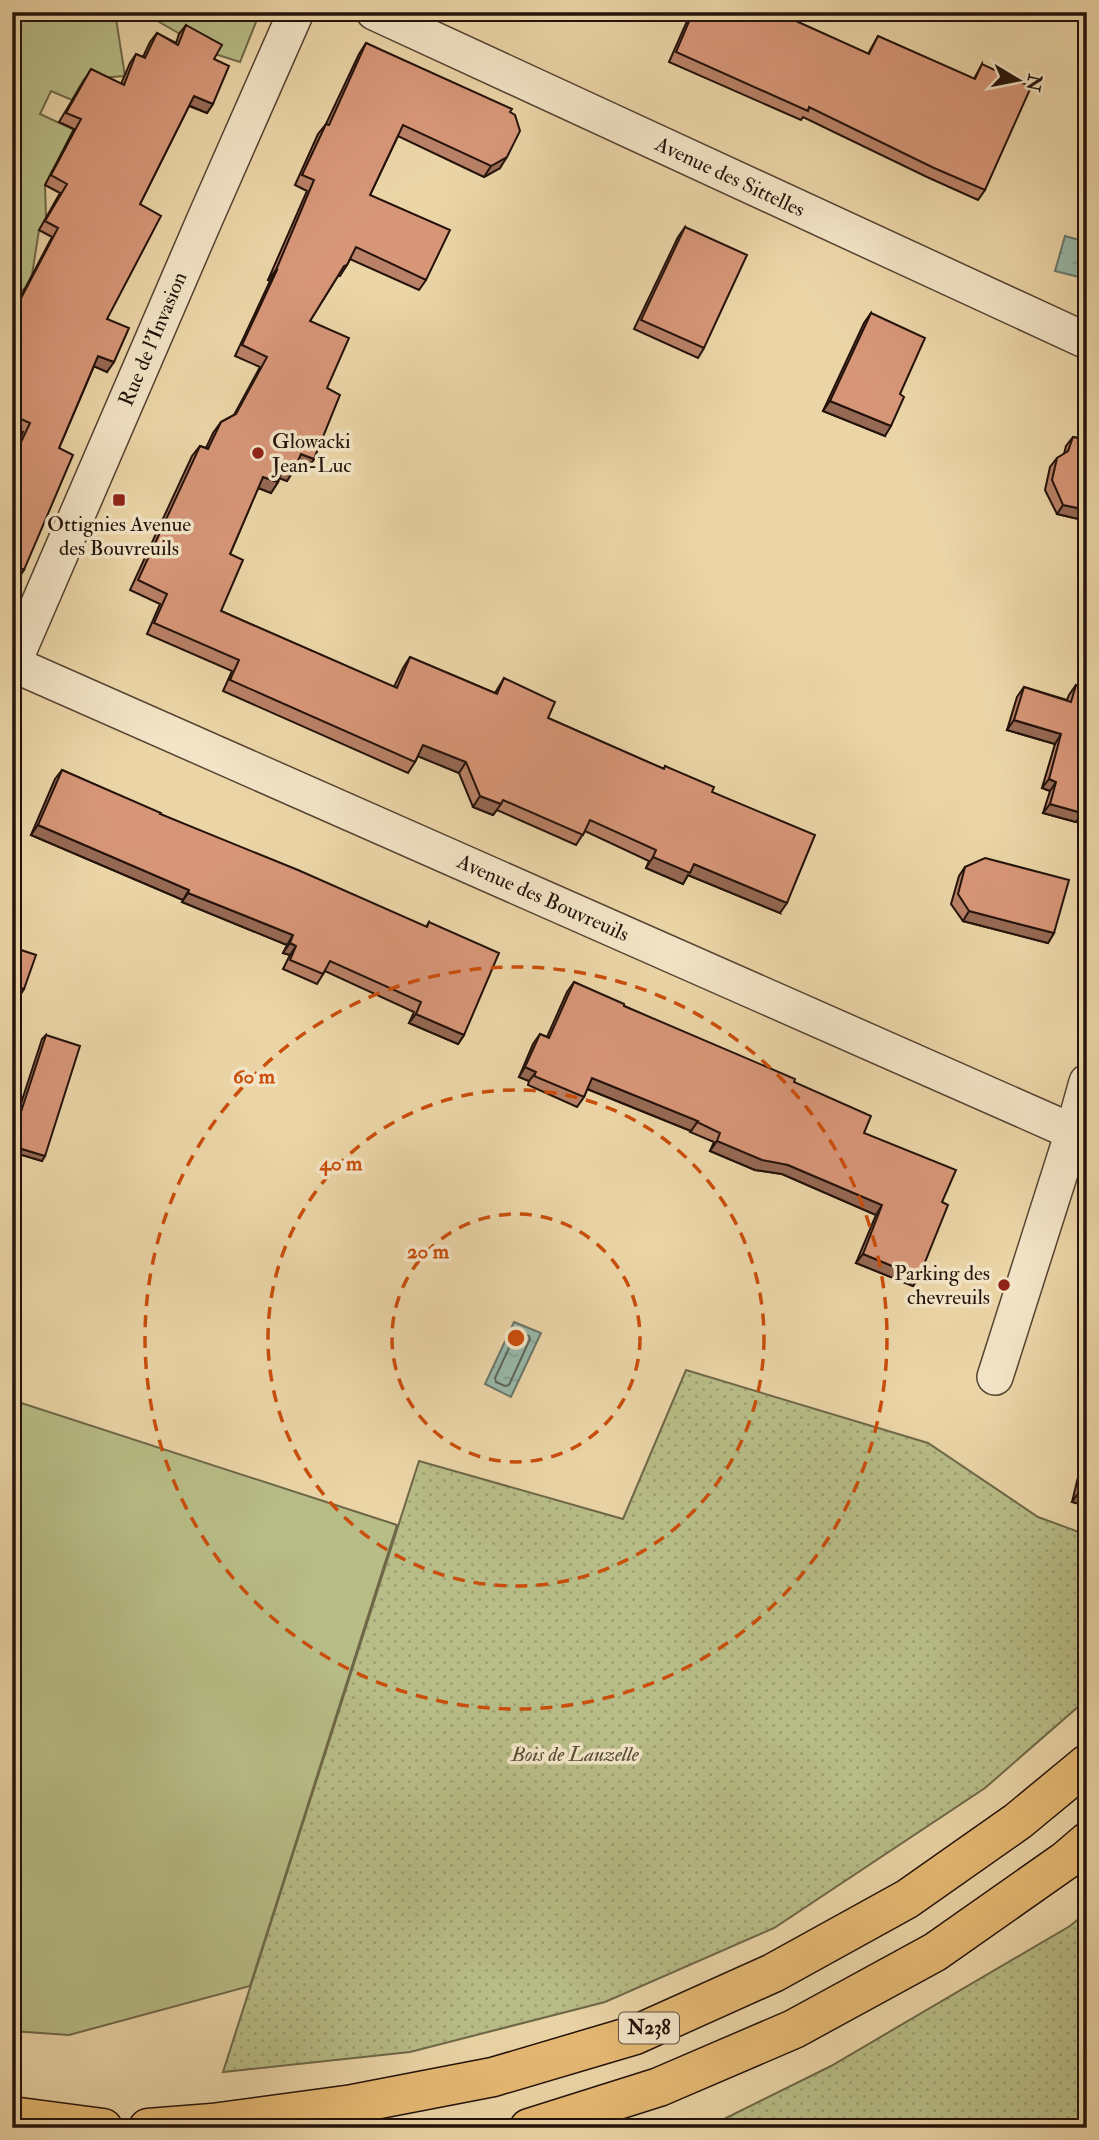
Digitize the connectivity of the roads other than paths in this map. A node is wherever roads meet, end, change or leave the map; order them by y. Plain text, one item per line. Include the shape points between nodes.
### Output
1 (296, 12) edge
2 (374, 12) edge
3 (1087, 341) edge
4 (13, 665) edge
5 (1087, 1082) edge
6 (1073, 1132) junction
7 (995, 1377) dead end
8 (1087, 1763) edge
9 (1087, 1842) edge
10 (12, 2116) edge
11 (103, 2128) edge
12 (148, 2128) edge
13 (529, 2128) edge

1 - 4 street, Rue de l'Invasion
2 - 3 street, Avenue des Sittelles
4 - 6 street, Avenue des Bouvreuils
5 - 6 street
6 - 7 street
8 - 12 highway, N238 via 1018,1821 907,1899 773,1973 635,2035 493,2077 353,2104
9 - 13 highway via 934,1952 794,2029 659,2087
10 - 11 highway

